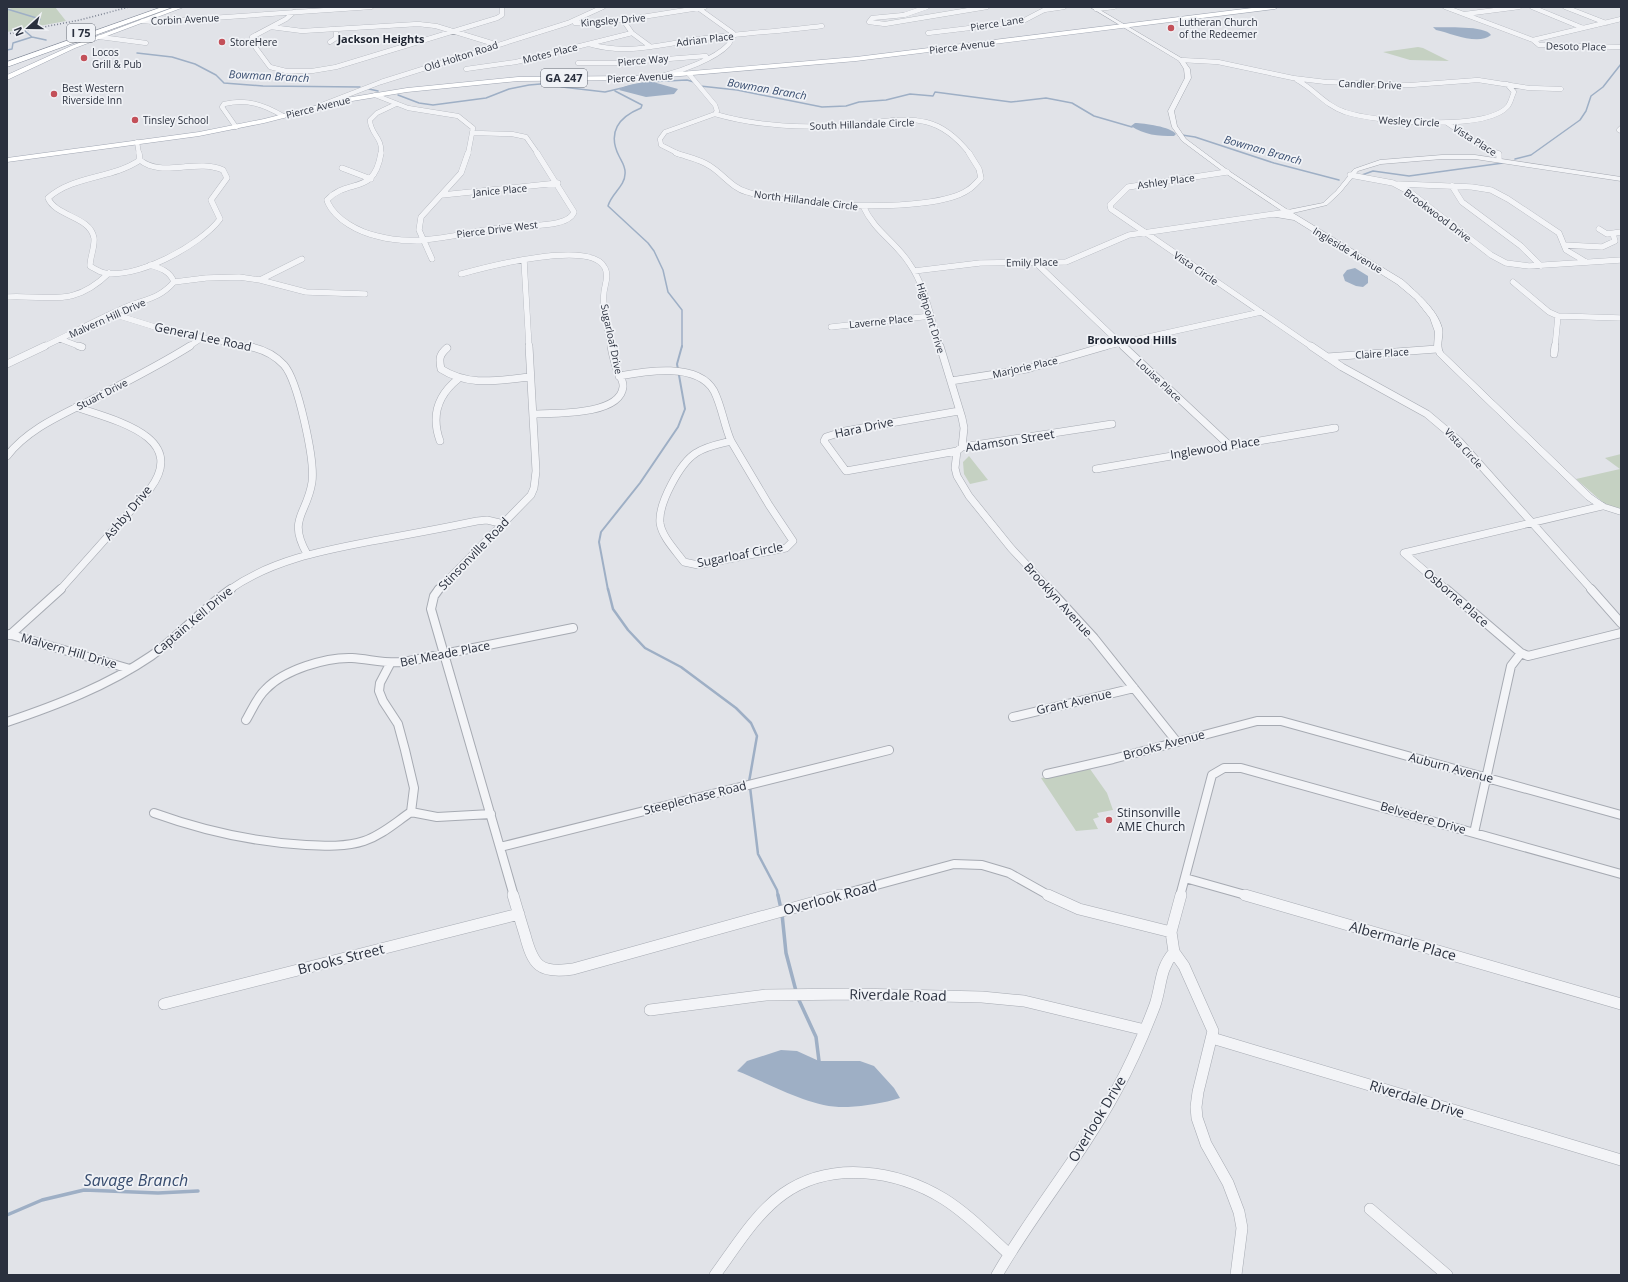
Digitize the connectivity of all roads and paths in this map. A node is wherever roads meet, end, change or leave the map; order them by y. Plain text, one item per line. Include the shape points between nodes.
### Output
1 (154, 7) edge
2 (169, 7) edge
3 (181, 7) edge
4 (371, 7) edge
5 (502, 7) edge
6 (603, 7) edge
7 (705, 7) edge
8 (927, 7) edge
9 (987, 7) edge
10 (1064, 7) edge
11 (1114, 7) edge
12 (1276, 7) edge
13 (1445, 7) edge
14 (1519, 7) edge
15 (1532, 7) edge
16 (1565, 7) edge
17 (698, 8) junction
18 (1094, 8) edge
19 (1510, 8) edge
20 (294, 12) junction
21 (1464, 14) junction
22 (1621, 19) edge
23 (623, 20) junction
24 (143, 21) junction
25 (1606, 23) junction
26 (568, 24) junction
27 (822, 26) dead end
28 (1125, 26) junction
29 (271, 27) junction
30 (1583, 28) junction
31 (336, 29) junction
32 (453, 31) junction
33 (632, 32) junction
34 (928, 33) dead end
35 (732, 36) junction
36 (100, 37) junction
37 (1533, 40) junction
38 (330, 42) dead end
39 (146, 43) dead end
40 (589, 44) junction
41 (498, 45) junction
42 (651, 47) junction
43 (1621, 47) edge
44 (709, 56) junction
45 (7, 60) edge
46 (1181, 60) junction
47 (578, 63) dead end
48 (7, 65) edge
49 (466, 69) dead end
50 (689, 74) junction
51 (658, 76) junction
52 (7, 78) edge
53 (1293, 78) junction
54 (1326, 82) junction
55 (1507, 84) junction
56 (1311, 88) junction
57 (1561, 89) dead end
58 (361, 94) junction
59 (375, 95) junction
60 (396, 104) junction
61 (715, 114) junction
62 (283, 116) junction
63 (1447, 123) junction
64 (236, 127) junction
65 (1621, 128) edge
66 (1621, 131) edge
67 (473, 133) junction
68 (136, 142) junction
69 (1499, 159) junction
70 (7, 160) edge
71 (140, 160) junction
72 (153, 166) junction
73 (342, 168) dead end
74 (125, 169) junction
75 (1228, 172) junction
76 (1349, 177) junction
77 (371, 179) junction
78 (1621, 179) edge
79 (558, 183) junction
80 (1393, 184) junction
81 (1452, 186) junction
82 (442, 195) junction
83 (863, 206) junction
84 (1288, 212) junction
85 (1272, 215) junction
86 (1299, 220) junction
87 (1599, 229) dead end
88 (1621, 232) edge
89 (1145, 233) junction
90 (1613, 234) junction
91 (422, 238) junction
92 (1564, 245) junction
93 (302, 259) dead end
94 (432, 259) dead end
95 (524, 260) junction
96 (1621, 260) edge
97 (1586, 262) junction
98 (1036, 263) junction
99 (150, 264) junction
100 (1541, 266) junction
101 (914, 270) junction
102 (109, 273) junction
103 (461, 274) dead end
104 (260, 280) junction
105 (174, 282) junction
106 (1513, 282) dead end
107 (365, 294) dead end
108 (7, 298) edge
109 (1261, 312) junction
110 (113, 314) junction
111 (932, 316) junction
112 (1558, 316) junction
113 (1621, 318) edge
114 (830, 327) dead end
115 (202, 338) junction
116 (60, 339) junction
117 (1119, 342) junction
118 (82, 347) dead end
119 (447, 348) dead end
120 (1437, 349) junction
121 (1554, 354) dead end
122 (1327, 357) junction
123 (7, 364) edge
124 (619, 376) junction
125 (530, 377) junction
126 (458, 379) junction
127 (951, 381) junction
128 (76, 407) junction
129 (960, 411) junction
130 (533, 414) junction
131 (1112, 424) dead end
132 (1335, 428) dead end
133 (440, 441) dead end
134 (731, 441) junction
135 (1230, 446) junction
136 (960, 449) junction
137 (7, 456) edge
138 (885, 464) joint
139 (1096, 469) dead end
140 (1602, 506) junction
141 (1621, 512) edge
142 (504, 524) junction
143 (1533, 524) junction
144 (307, 554) junction
145 (1621, 623) edge
146 (573, 628) dead end
147 (1621, 632) edge
148 (8, 634) edge
149 (1521, 653) junction
150 (445, 655) junction
151 (390, 664) junction
152 (130, 669) junction
153 (1134, 688) junction
154 (1013, 717) dead end
155 (246, 720) dead end
156 (1282, 721) joint
157 (7, 722) edge
158 (1177, 742) junction
159 (889, 750) dead end
160 (1047, 774) dead end
161 (1487, 778) junction
162 (154, 812) dead end
163 (411, 812) junction
164 (491, 814) junction
165 (1621, 815) edge
166 (1474, 833) junction
167 (500, 847) junction
168 (1621, 874) edge
169 (1185, 878) junction
170 (519, 914) junction
171 (1171, 932) junction
172 (1174, 952) junction
173 (164, 1004) dead end
174 (1621, 1004) edge
175 (650, 1010) dead end
176 (1145, 1030) junction
177 (1212, 1038) junction
178 (1621, 1160) edge
179 (1370, 1208) dead end
180 (1009, 1254) junction
181 (715, 1275) edge
182 (997, 1275) edge
183 (1236, 1275) edge
184 (1447, 1275) edge

1 - 45 highway, I 75
2 - 48 highway, I 75
3 - 24 main road
4 - 20 street, Corbin Avenue
5 - 32 street via 502,15 497,18
6 - 26 street, Old Holton Road
7 - 17 street, Kingsley Drive
8 - 9 street via 868,20 877,24
10 - 34 street, Pierce Lane via 1044,10 1021,22
11 - 18 street
12 - 28 main road, Pierce Avenue / GA 247
13 - 21 street, Desoto Place
14 - 19 street
15 - 30 street
16 - 25 street
17 - 23 street, Kingsley Drive
17 - 35 street via 725,25 733,33
18 - 28 street
19 - 21 street
20 - 24 street, Corbin Avenue
20 - 29 street
21 - 37 street, Desoto Place
22 - 25 street
23 - 26 street, Kingsley Drive
23 - 33 street
24 - 36 main road
25 - 30 street
26 - 41 street, Old Holton Road
27 - 35 street, Adrian Place
28 - 46 street
28 - 50 main road, Pierce Avenue / GA 247 via 884,56
29 - 31 street via 302,31
29 - 32 street via 252,37 253,44 270,67 296,71 336,67
30 - 37 street
31 - 32 street via 418,24
31 - 38 street via 336,38
32 - 41 street
33 - 40 street, Motes Place
33 - 42 street
35 - 42 street, Adrian Place
35 - 44 street via 728,44
36 - 39 street
36 - 52 main road
37 - 43 street, Desoto Place via 1539,45
40 - 42 street, Adrian Place via 613,50
40 - 49 street, Motes Place via 516,62
41 - 58 street, Old Holton Road via 381,82
44 - 47 street, Pierce Way via 616,63
44 - 51 street
46 - 53 street, Candler Drive via 1218,62
46 - 75 street, Ingleside Avenue via 1187,69 1188,78 1172,107 1174,126 1192,147
50 - 51 main road, Pierce Avenue / GA 247
50 - 61 street via 715,105
51 - 59 main road, Pierce Avenue / GA 247 via 524,78
53 - 54 street, Candler Drive
53 - 56 street, Wesley Circle
54 - 55 street, Candler Drive via 1401,85 1478,80
54 - 56 street
55 - 57 street, Candler Drive
55 - 63 street, Wesley Circle via 1514,96 1501,110 1481,118
56 - 63 street, Wesley Circle via 1328,104 1358,116 1406,122
58 - 59 main road, Pierce Avenue / GA 247
58 - 62 main road, Pierce Avenue / GA 247
59 - 60 street
60 - 67 street via 458,116 470,124
60 - 77 street via 377,113 370,120 371,127 381,142 376,173
61 - 83 street, North Hillandale Circle via 665,132 660,139 661,144 708,165 745,192 778,198
61 - 83 street, South Hillandale Circle via 740,122 768,126 925,122 950,133 964,148 981,174 979,183 953,196 923,202
62 - 64 main road, Pierce Avenue / GA 247
62 - 64 street via 257,101 224,104 222,107
63 - 69 street, Vista Place via 1499,154
64 - 68 main road, Pierce Avenue / GA 247
65 - 66 street
67 - 79 street via 526,137
67 - 82 street via 461,172
68 - 70 main road, Pierce Avenue / GA 247
68 - 71 street
69 - 76 street via 1457,156 1380,162 1360,168
69 - 78 street
71 - 72 street
71 - 74 street
72 - 74 street
72 - 99 street via 211,166 223,170 227,178 211,200 220,219 214,229 188,246
73 - 77 street
74 - 102 street via 69,186 53,194 48,200 51,205 87,226 94,241 90,266
75 - 84 street, Ingleside Avenue
75 - 89 street, Ashley Place via 1128,187 1114,199 1110,205 1111,209
76 - 80 street, Brookwood Drive
76 - 84 street via 1325,204
77 - 91 street, Pierce Drive West via 332,194 327,200 328,203 343,219 358,229 398,240
79 - 82 street, Janice Place
79 - 91 street, Pierce Drive West via 574,212 571,217 552,223
80 - 81 street
80 - 100 street, Brookwood Drive via 1410,192 1491,256 1520,266
81 - 92 street via 1479,187 1498,192 1558,233
81 - 100 street via 1462,202 1521,246
82 - 91 street via 421,218 419,230
83 - 101 street, Highpoint Drive via 870,221
84 - 85 street
84 - 86 street, Ingleside Avenue
85 - 86 street
85 - 89 street
86 - 120 street, Ingleside Avenue via 1400,282 1415,294 1437,326
87 - 90 street
88 - 90 street
89 - 98 street, Emily Place via 1120,237 1076,260
89 - 109 street, Vista Circle
90 - 92 street via 1615,241 1602,247
91 - 94 street
92 - 97 street via 1568,252
93 - 104 street
95 - 103 street, Sugarloaf Drive via 496,264
95 - 124 street, Sugarloaf Drive via 584,256 598,260 602,264 608,276 603,295 605,312
95 - 125 street, Stinsonville Road
96 - 97 street, Brookwood Drive
97 - 100 street, Brookwood Drive
98 - 101 street, Emily Place via 980,263
98 - 117 street, Louise Place
99 - 102 street via 134,270
99 - 105 street via 169,273
101 - 111 street, Highpoint Drive
102 - 108 street via 96,285 73,296 53,299 23,296
104 - 105 street via 221,278
104 - 107 street via 310,293
105 - 110 street, Malvern Hill Drive via 160,295
106 - 112 street via 1549,312
109 - 117 street, Marjorie Place
109 - 122 street, Vista Circle
110 - 115 street, General Lee Road via 168,331
110 - 116 street, Malvern Hill Drive
111 - 114 street, Laverne Place
111 - 127 street, Highpoint Drive
112 - 113 street
112 - 121 street
115 - 128 street, Stuart Drive via 158,366
115 - 144 street, General Lee Road via 258,348 280,360 288,371 312,459 311,484 297,526 300,544
116 - 118 street
116 - 123 street, Malvern Hill Drive
117 - 127 street, Marjorie Place via 1048,364
117 - 135 street, Louise Place
119 - 126 street via 441,352 441,369
120 - 122 street, Claire Place
120 - 140 street via 1589,497
122 - 143 street, Vista Circle via 1440,423
124 - 130 street, Sugarloaf Drive via 623,385 622,390 612,402 587,410
124 - 134 street, Sugarloaf Circle via 678,371 705,379 711,386
125 - 126 street
125 - 130 street, Stinsonville Road
126 - 133 street via 444,392 440,400 437,434
127 - 129 street, Highpoint Drive
128 - 137 street, Stuart Drive via 29,434
128 - 148 street, Ashby Drive via 146,435 158,448 162,461 161,470 151,487 74,577 31,619
129 - 136 street, Highpoint Drive via 964,428
129 - 138 street, Hara Drive via 890,422 826,437 824,441 846,471
130 - 142 street, Stinsonville Road via 536,471 534,488 531,495
131 - 136 street, Adamson Street
132 - 135 street, Inglewood Place
134 - 134 street, Sugarloaf Circle via 793,541 786,548 698,565 684,562 664,535 660,522 663,502 676,478 695,454
135 - 139 street, Inglewood Place
136 - 138 street, Adamson Street
136 - 153 street, Brooklyn Avenue via 957,476 969,496 1011,548 1071,612
140 - 141 street
140 - 143 street, Osborne Place
142 - 144 street, Captain Kell Drive via 487,520 477,521
142 - 150 street, Stinsonville Road via 453,573 434,596 431,609
143 - 145 street, Vista Circle
143 - 149 street, Osborne Place via 1404,553
144 - 152 street, Captain Kell Drive via 272,566 240,582 208,606 169,643
146 - 150 street, Bel Meade Place
147 - 149 street via 1534,655
148 - 152 street, Malvern Hill Drive
149 - 161 street via 1511,666
150 - 151 street, Bel Meade Place
150 - 164 street, Stinsonville Road
151 - 155 street, Bel Meade Place via 383,661 342,658 295,670 265,689
151 - 163 street via 380,683 379,691 398,724 406,750 414,788
152 - 157 street, Captain Kell Drive via 83,694
153 - 154 street, Grant Avenue
153 - 158 street, Brooklyn Avenue
156 - 158 street, Brooks Avenue via 1257,721
156 - 161 street, Auburn Avenue
158 - 160 street, Brooks Avenue
159 - 167 street, Steeplechase Road
161 - 165 street, Auburn Avenue
161 - 166 street
162 - 163 street via 206,830 252,840 329,846 364,840
163 - 164 street via 437,817
164 - 167 street, Stinsonville Road
166 - 168 street, Belvedere Drive
166 - 169 street, Belvedere Drive via 1254,771 1224,768 1212,775 1209,783
167 - 170 street, Stinsonville Road
169 - 171 street
169 - 174 street, Albermarle Place
170 - 171 street, Overlook Road via 531,957 537,965 562,971 954,864 982,865 1009,873 1056,900 1079,909
170 - 173 street, Brooks Street
171 - 172 street
172 - 176 street, Overlook Drive via 1165,963 1155,1004
172 - 177 street via 1184,966 1213,1031
175 - 176 street, Riverdale Road via 766,994 982,997 1024,1001
176 - 180 street, Overlook Drive via 1116,1091 1093,1129
177 - 178 street, Riverdale Drive
177 - 183 street via 1198,1092 1197,1118 1206,1144 1228,1183 1239,1212 1242,1228
179 - 184 street
180 - 181 street via 943,1198 915,1185 882,1175 840,1172 807,1180 784,1194 764,1212
180 - 182 street, Overlook Drive

